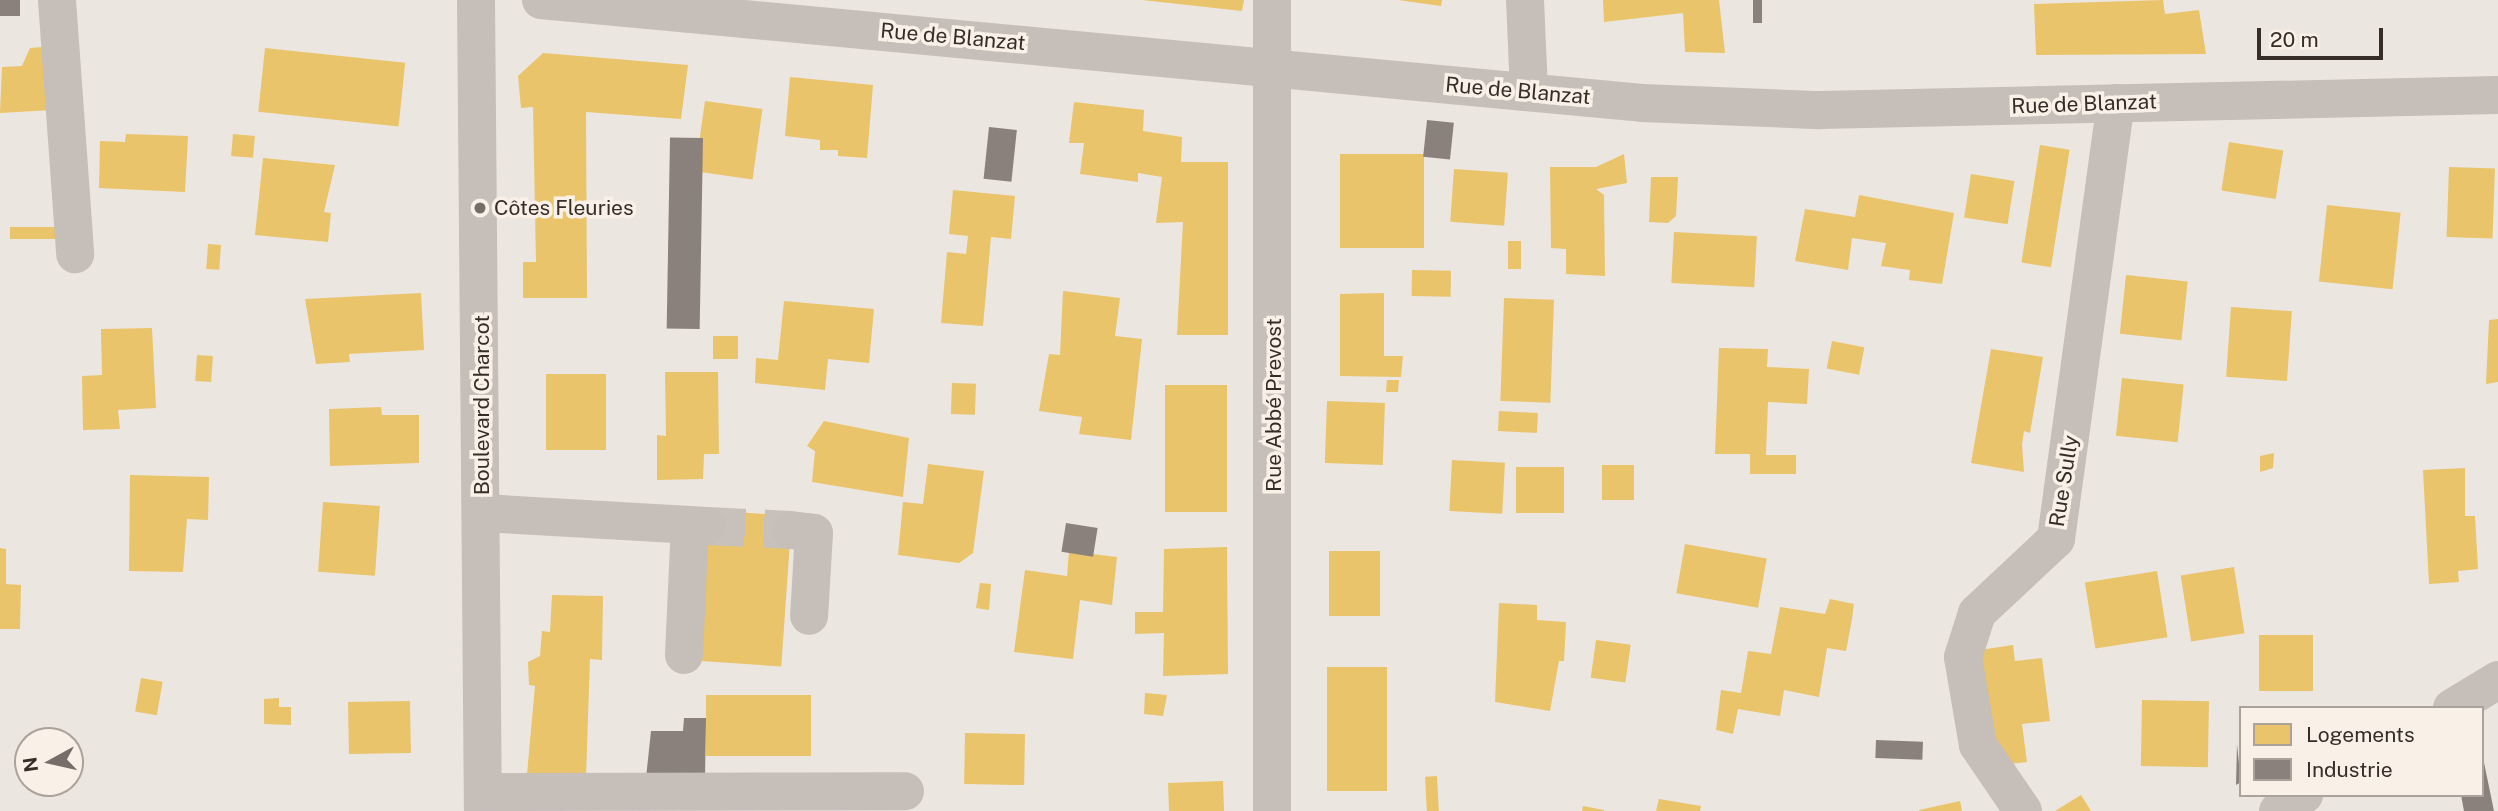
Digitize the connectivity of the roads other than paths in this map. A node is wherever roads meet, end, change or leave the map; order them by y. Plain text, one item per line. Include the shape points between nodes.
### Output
1 (57, 0) edge
2 (476, 0) edge
3 (541, 0) edge
4 (1272, 0) edge
5 (1525, 0) edge
6 (1273, 68) junction
7 (1529, 92) junction
8 (2498, 95) edge
9 (2116, 103) junction
10 (75, 254) dead end
11 (483, 513) junction
12 (791, 530) tunnel mouth
13 (809, 616) dead end
14 (684, 655) dead end
15 (2498, 680) edge
16 (2455, 706) edge
17 (905, 791) dead end
18 (2301, 797) edge
19 (483, 801) edge
20 (1272, 811) edge
21 (2023, 811) edge
22 (2278, 811) edge

1 - 10 street
2 - 11 street, Boulevard Charcot
3 - 6 street, Rue de Blanzat
4 - 6 street, Rue Abbé Prevost
5 - 7 street
6 - 7 street, Rue de Blanzat
6 - 20 street, Rue Abbé Prevost
7 - 9 street, Rue de Blanzat via 1820,110
8 - 9 street, Rue de Blanzat
9 - 21 street, Rue Sully via 2056,539 1978,613 1963,657 1978,746
11 - 14 street via 698,525
11 - 19 street, Boulevard Charcot
12 - 13 street via 814,533
15 - 16 street
17 - 19 street
18 - 22 street

